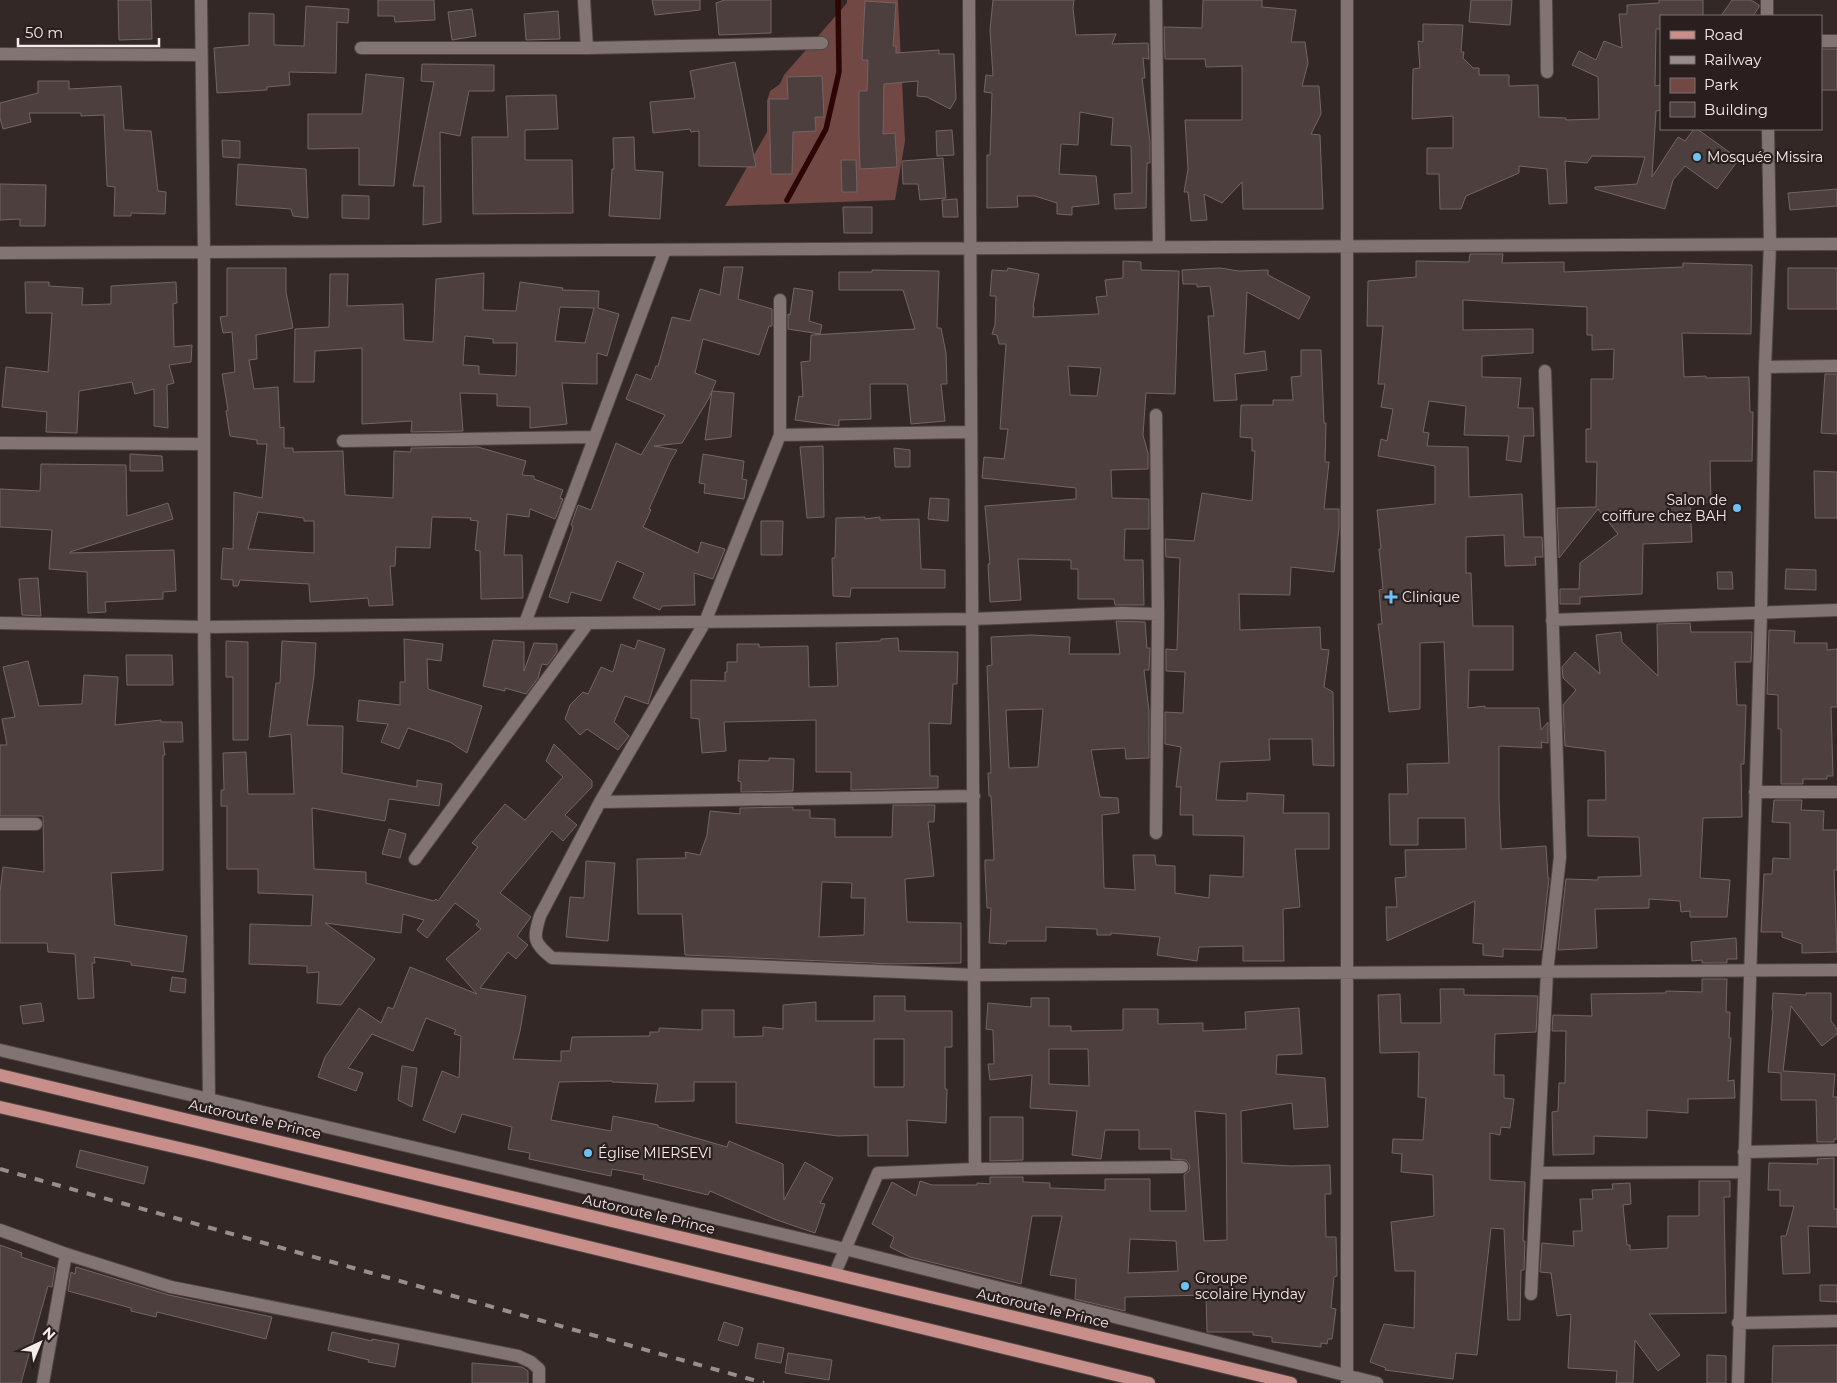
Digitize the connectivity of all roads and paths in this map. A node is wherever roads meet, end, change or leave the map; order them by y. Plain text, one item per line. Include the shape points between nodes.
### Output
1 (201, 0) edge
2 (584, 0) edge
3 (969, 0) edge
4 (1156, 0) edge
5 (1347, 0) edge
6 (1546, 0) edge
7 (1767, 0) edge
8 (1767, 15) edge
9 (1822, 41) edge
10 (1837, 41) edge
11 (822, 43) dead end
12 (361, 48) dead end
13 (587, 48) junction
14 (0, 54) edge
15 (201, 55) junction
16 (1547, 72) dead end
17 (1768, 130) edge
18 (1770, 244) junction
19 (1837, 244) edge
20 (1348, 246) junction
21 (1159, 247) junction
22 (972, 248) junction
23 (665, 250) junction
24 (204, 252) junction
25 (0, 253) edge
26 (780, 300) dead end
27 (1837, 366) edge
28 (1765, 367) junction
29 (1544, 372) dead end
30 (1156, 415) dead end
31 (971, 432) junction
32 (780, 435) junction
33 (594, 437) junction
34 (343, 441) dead end
35 (0, 444) edge
36 (204, 444) junction
37 (1837, 610) edge
38 (1761, 612) junction
39 (1158, 614) junction
40 (971, 619) junction
41 (1552, 620) junction
42 (705, 622) junction
43 (0, 623) edge
44 (588, 623) junction
45 (525, 624) junction
46 (204, 627) junction
47 (1755, 792) junction
48 (1837, 792) edge
49 (974, 796) junction
50 (600, 802) junction
51 (0, 824) edge
52 (36, 824) dead end
53 (1156, 833) dead end
54 (415, 859) dead end
55 (1837, 970) edge
56 (1750, 971) junction
57 (1547, 972) junction
58 (1346, 973) junction
59 (976, 975) junction
60 (0, 1050) edge
61 (0, 1075) edge
62 (209, 1100) junction
63 (0, 1107) edge
64 (1837, 1150) edge
65 (1744, 1152) junction
66 (1182, 1167) dead end
67 (975, 1169) junction
68 (1743, 1172) junction
69 (1537, 1173) junction
70 (0, 1230) edge
71 (845, 1249) junction
72 (66, 1254) junction
73 (835, 1274) junction
74 (1531, 1294) dead end
75 (1837, 1321) edge
76 (1738, 1323) junction
77 (1347, 1380) edge
78 (43, 1383) edge
79 (539, 1383) edge
80 (1149, 1383) edge
81 (1291, 1383) edge
82 (1377, 1383) edge
83 (1738, 1383) edge

1 - 15 street
2 - 13 street
3 - 22 street
4 - 21 street
5 - 20 street
6 - 16 street
7 - 8 street
9 - 10 street
11 - 13 street
12 - 13 street
14 - 15 street
15 - 24 street
17 - 18 street
18 - 19 street
18 - 20 street
18 - 28 street
20 - 21 street
20 - 58 street
21 - 22 street
22 - 23 street
22 - 31 street
23 - 24 street
23 - 33 street
24 - 25 street
24 - 36 street
26 - 32 street
27 - 28 street
28 - 38 street
29 - 41 street
30 - 39 street
31 - 32 street
31 - 40 street
32 - 42 street
33 - 34 street
33 - 45 street
35 - 36 street
36 - 46 street
37 - 38 street
38 - 41 street
38 - 47 street
39 - 40 street via 1088,613
39 - 53 street
40 - 42 street
40 - 49 street
41 - 57 street via 1560,857
42 - 44 street
42 - 50 street
43 - 46 street
44 - 45 street
44 - 54 street
45 - 46 street
46 - 62 street
47 - 48 street
47 - 56 street
49 - 50 street
49 - 59 street
50 - 59 street via 540,916 535,934 539,947 552,958
51 - 52 street
55 - 56 street
56 - 57 street
56 - 65 street
57 - 58 street
57 - 69 street
58 - 59 street
58 - 77 street
59 - 67 street
60 - 62 street
61 - 73 main road, Autoroute le Prince
62 - 71 street
63 - 80 main road
64 - 65 street
65 - 68 street
66 - 67 street
67 - 71 street via 878,1173
68 - 69 street
68 - 76 street
69 - 74 street
70 - 72 street
71 - 73 street
71 - 77 street
72 - 78 street
72 - 79 street via 170,1287 518,1356 539,1369
73 - 81 main road, Autoroute le Prince
75 - 76 street
76 - 83 street
77 - 82 street

